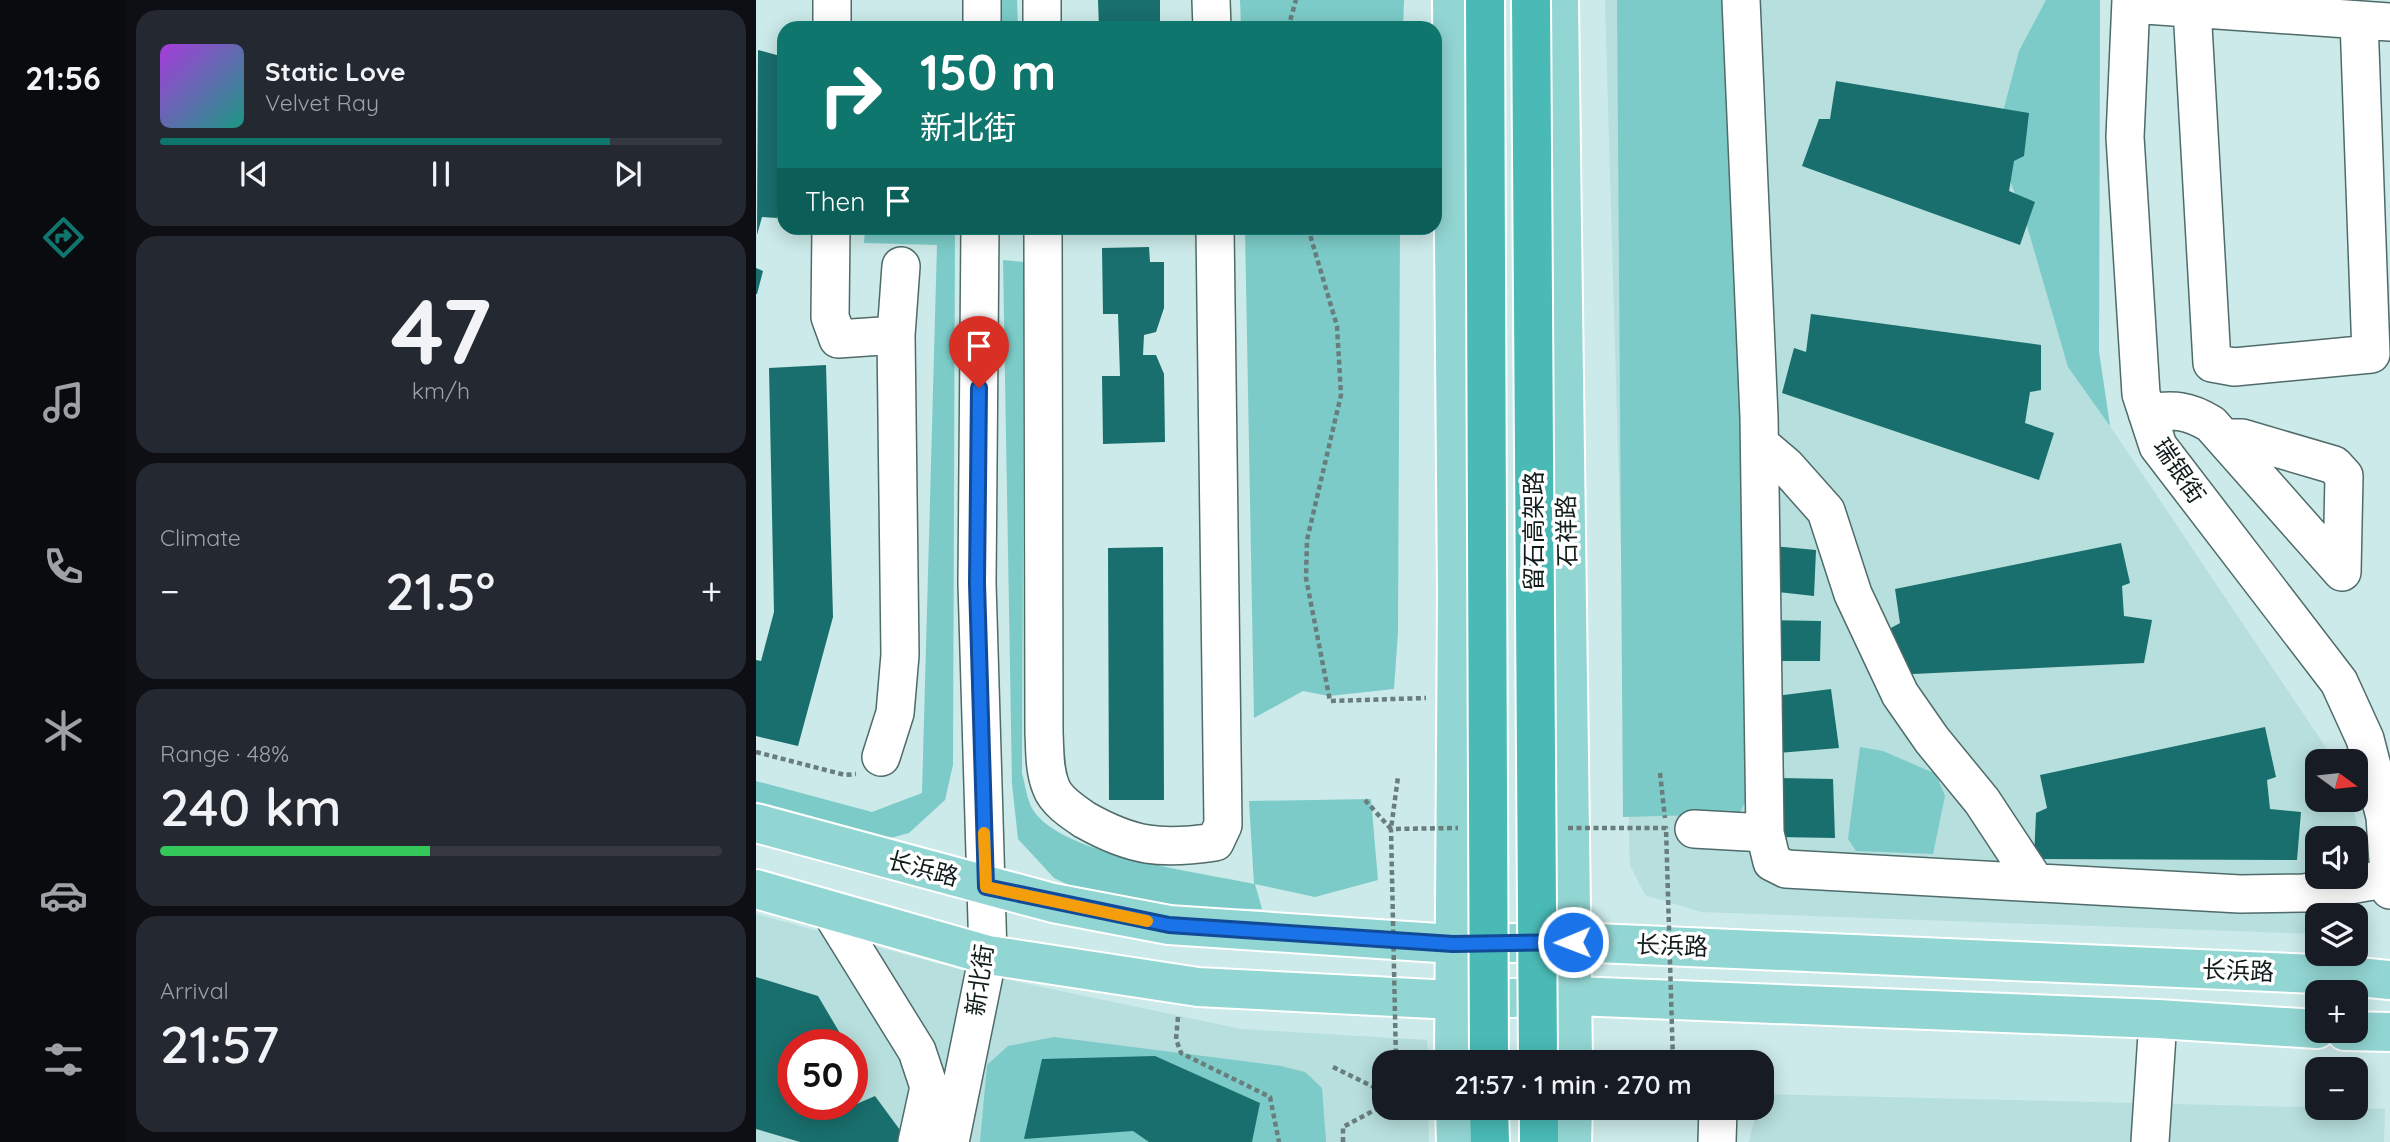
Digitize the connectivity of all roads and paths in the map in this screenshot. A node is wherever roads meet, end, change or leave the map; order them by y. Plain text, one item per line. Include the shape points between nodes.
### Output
1 (832, 0) edge
2 (982, 0) edge
3 (1042, 0) edge
4 (1211, 0) edge
5 (1296, 0) edge
6 (1452, 0) edge
7 (1485, 0) edge
8 (1531, 0) edge
9 (1559, 0) edge
10 (1741, 0) edge
11 (2131, 2) edge
12 (2192, 8) junction
13 (832, 21) edge
14 (982, 21) edge
15 (1042, 21) edge
16 (1212, 21) edge
17 (1290, 21) edge
18 (2375, 21) edge
19 (831, 235) edge
20 (980, 235) edge
21 (1043, 235) edge
22 (1215, 235) edge
23 (1310, 235) edge
24 (901, 266) dead end
25 (896, 335) junction
26 (2147, 413) junction
27 (2224, 438) dead end
28 (1760, 444) junction
29 (1456, 698) junction
30 (756, 751) edge
31 (881, 757) joint
32 (1398, 777) dead end
33 (1365, 800) dead end
34 (756, 824) edge
35 (1680, 829) joint
36 (1765, 833) junction
37 (2390, 878) edge
38 (2036, 883) junction
39 (986, 887) junction
40 (756, 889) edge
41 (2390, 890) edge
42 (829, 909) junction
43 (1573, 942) junction
44 (1453, 944) junction
45 (988, 955) junction
46 (2390, 980) edge
47 (1180, 984) junction
48 (1574, 996) junction
49 (1453, 1000) junction
50 (2158, 1019) junction
51 (2305, 1028) edge
52 (2368, 1032) edge
53 (2390, 1032) edge
54 (1454, 1050) edge
55 (1489, 1050) edge
56 (1538, 1050) edge
57 (1573, 1050) edge
58 (1673, 1050) edge
59 (1333, 1067) dead end
60 (1372, 1087) edge
61 (1372, 1111) edge
62 (1455, 1120) edge
63 (1489, 1120) edge
64 (1539, 1120) edge
65 (1573, 1120) edge
66 (1718, 1120) edge
67 (917, 1142) edge
68 (950, 1142) edge
69 (1279, 1142) edge
70 (1343, 1142) edge
71 (1456, 1142) edge
72 (1490, 1142) edge
73 (1539, 1142) edge
74 (1572, 1142) edge
75 (1717, 1142) edge
76 (2150, 1142) edge

1 - 13 street
2 - 14 street
3 - 15 street
4 - 16 street
5 - 17 path
6 - 29 main road
7 - 55 highway, 留石高架路, bridge
8 - 56 highway, 留石高架路, bridge
9 - 43 main road, 石祥路
10 - 28 street
11 - 12 street
11 - 26 street, 瑞银街 via 2125,137 2141,394
12 - 18 street
12 - 18 street via 2212,363 2234,367 2371,354
19 - 25 street via 830,317 838,339
20 - 39 street, 新北街 via 977,583
21 - 22 street via 1044,733 1051,789 1069,810 1121,839 1194,845 1215,842 1223,825
23 - 29 path via 1337,326 1341,396 1307,540 1306,578 1329,701
24 - 25 street
25 - 31 street via 900,655 895,713
26 - 27 street via 2190,412
26 - 37 street, 瑞银街 via 2158,446 2339,682 2365,739 2385,817
28 - 36 street
28 - 38 street via 1826,511 1853,594 1899,694 1982,801
29 - 44 main road
30 - 31 path via 845,775 867,774
32 - 33 path via 1391,829
34 - 39 main road, 长浜路
35 - 36 street
35 - 58 path, bridge
36 - 38 street via 1772,862 1786,869
37 - 38 street via 2304,893 2240,894
37 - 41 street, 瑞银街
39 - 44 main road, 长浜路 via 1169,925
39 - 45 street, 新北街
40 - 42 main road
42 - 45 main road
42 - 67 street via 917,1051 929,1087
43 - 44 main road, 长浜路
43 - 46 main road, 长浜路
43 - 48 main road, 石祥路
44 - 49 main road
45 - 47 main road
45 - 68 street, 新北街
47 - 49 main road
47 - 69 path via 1176,1039 1181,1054 1270,1097
48 - 49 main road
48 - 50 main road
48 - 57 main road, 石祥路
49 - 54 main road
50 - 51 main road
50 - 76 street
52 - 53 main road
59 - 60 path
61 - 70 path via 1343,1127
62 - 71 main road
63 - 72 highway
64 - 73 highway
65 - 74 main road
66 - 75 street

